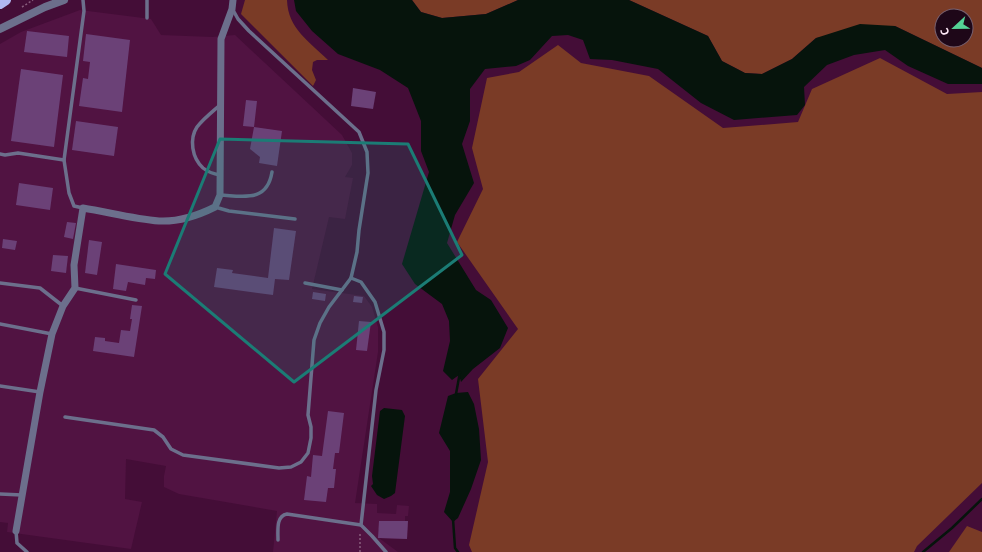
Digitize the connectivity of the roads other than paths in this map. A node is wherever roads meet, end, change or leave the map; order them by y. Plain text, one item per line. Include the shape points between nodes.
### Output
1 (6, 0) edge
2 (64, 0) edge
3 (83, 0) edge
4 (147, 0) edge
5 (233, 0) edge
6 (0, 4) edge
7 (232, 9) junction
8 (147, 18) dead end
9 (0, 29) edge
10 (220, 105) junction
11 (0, 154) edge
12 (64, 160) junction
13 (272, 172) dead end
14 (220, 175) junction
15 (220, 195) junction
16 (215, 207) junction
17 (83, 208) junction
18 (295, 219) dead end
19 (351, 278) junction
20 (0, 283) edge
21 (305, 283) dead end
22 (75, 288) junction
23 (342, 290) junction
24 (136, 300) dead end
25 (63, 306) junction
26 (0, 324) edge
27 (52, 334) junction
28 (0, 386) edge
29 (40, 392) junction
30 (65, 417) dead end
31 (0, 494) edge
32 (22, 495) junction
33 (361, 525) junction
34 (16, 531) joint
35 (278, 540) dead end
36 (27, 552) edge
37 (386, 552) edge

1 - 6 main road
2 - 9 street
3 - 12 lane via 84,11
4 - 8 lane
5 - 7 street
7 - 10 street via 221,39
7 - 19 lane via 249,32 359,132 367,152 368,173
10 - 14 street
10 - 14 lane via 197,128 192,138 197,160 203,168 212,174
11 - 12 lane via 18,153
12 - 17 lane via 69,193 74,206
13 - 15 lane via 270,182 257,194 249,197
14 - 15 street
15 - 16 street
16 - 17 street via 203,213 160,221
16 - 18 lane
17 - 22 street via 74,264
19 - 23 lane
19 - 33 lane via 361,282 375,302 384,332 384,350 376,390
20 - 25 lane via 40,288
21 - 23 lane
22 - 24 lane
22 - 25 street
23 - 30 lane via 320,323 314,340 308,414 311,438 308,453 301,462 291,467 279,468 183,455 171,449 154,430
25 - 27 street
26 - 27 lane
27 - 29 street
28 - 29 lane
29 - 32 street
31 - 32 lane
32 - 34 street
33 - 35 lane via 283,514 278,528
33 - 37 lane
34 - 36 lane via 17,543

